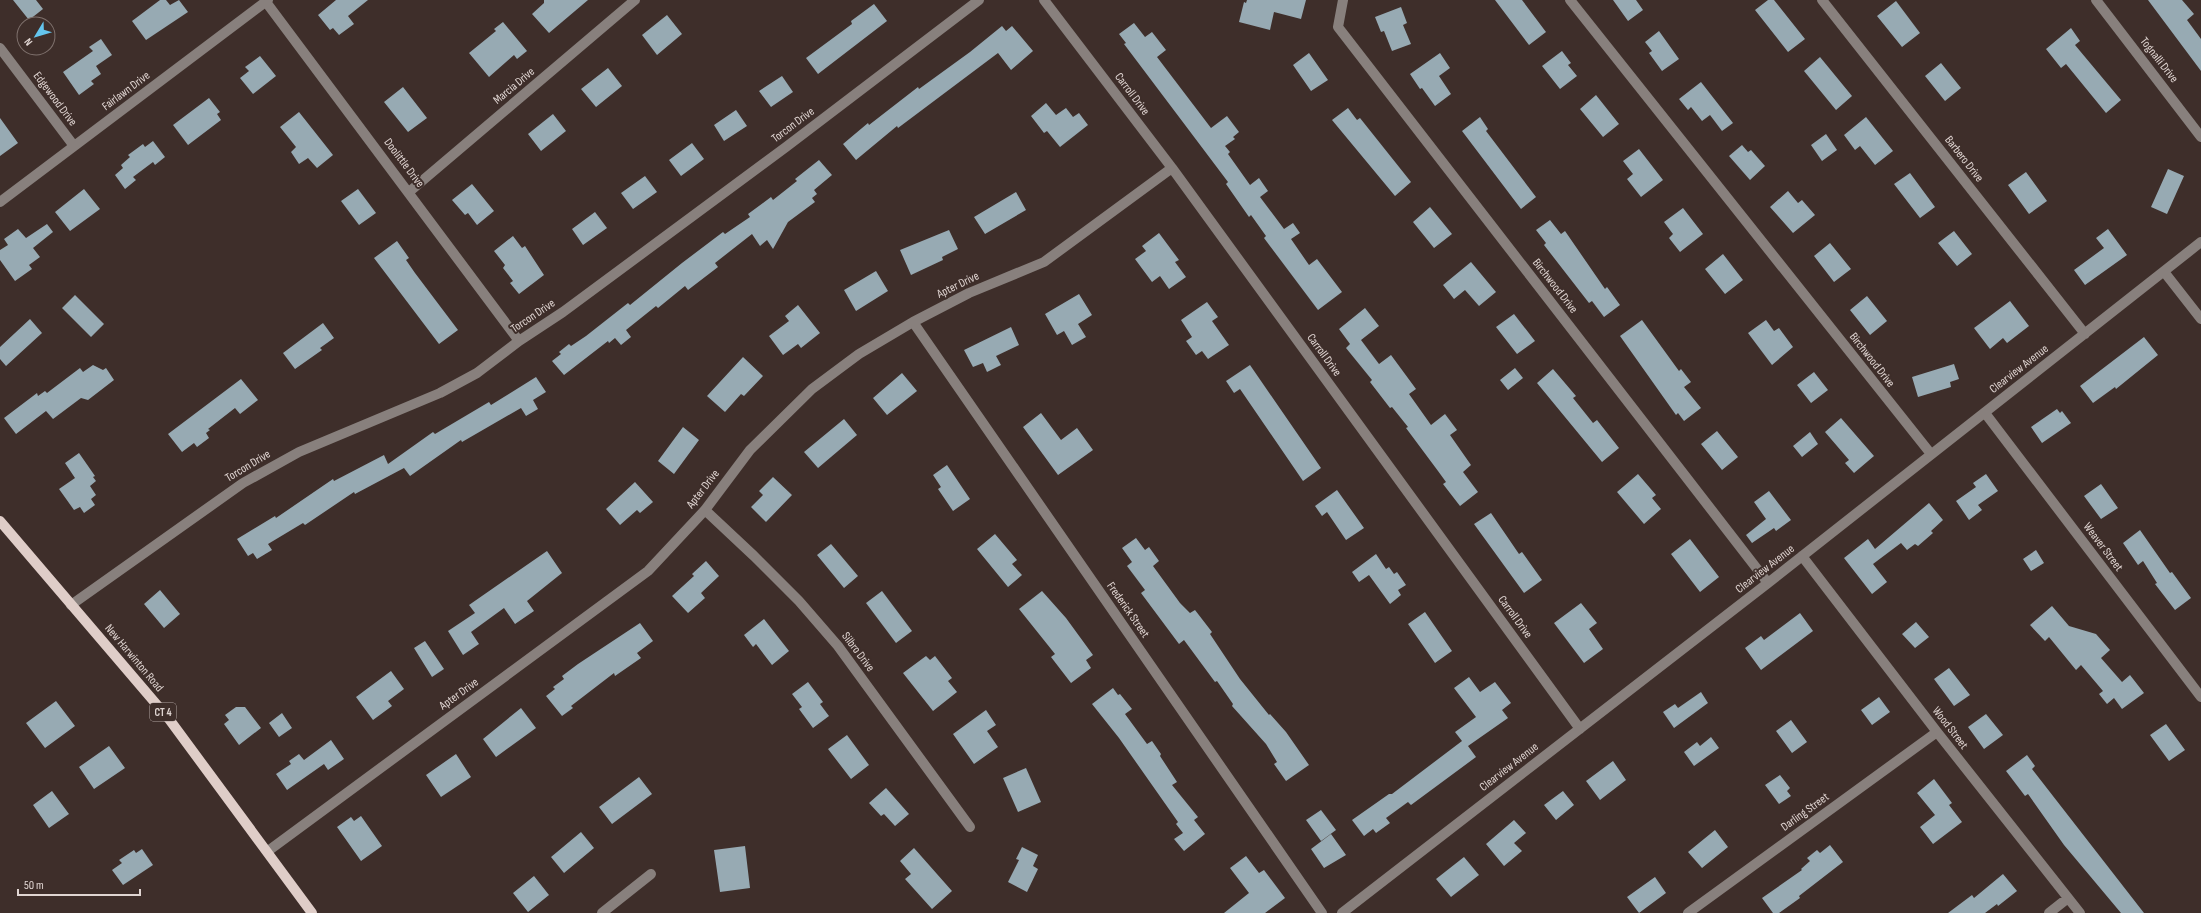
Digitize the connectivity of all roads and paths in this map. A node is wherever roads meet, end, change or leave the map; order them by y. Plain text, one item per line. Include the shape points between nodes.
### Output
1 (635, 0) edge
2 (979, 0) edge
3 (1044, 0) edge
4 (1343, 0) edge
5 (1570, 0) edge
6 (1822, 0) edge
7 (2096, 0) edge
8 (267, 1) edge
9 (0, 48) edge
10 (2201, 137) edge
11 (74, 146) junction
12 (1172, 168) junction
13 (409, 192) junction
14 (0, 202) edge
15 (2201, 242) edge
16 (2165, 272) junction
17 (2201, 319) edge
18 (913, 322) junction
19 (2085, 334) junction
20 (519, 341) junction
21 (1985, 412) junction
22 (1931, 454) junction
23 (705, 510) junction
24 (0, 521) edge
25 (1802, 556) junction
26 (1768, 583) junction
27 (71, 605) junction
28 (2201, 697) edge
29 (1580, 729) junction
30 (1937, 732) junction
31 (970, 827) dead end
32 (268, 851) junction
33 (651, 874) dead end
34 (2068, 898) junction
35 (312, 913) edge
36 (602, 913) edge
37 (1322, 913) edge
38 (1342, 913) edge
39 (1688, 913) edge
40 (2049, 913) edge
41 (2080, 913) edge

1 - 13 street, Marcia Drive
2 - 20 street, Torcon Drive via 780,152 563,312
3 - 12 street, Carroll Drive
4 - 26 street, Birchwood Drive via 1338,27
5 - 22 street, Birchwood Drive
6 - 19 street, Barbero Drive
7 - 10 street, Tognalli Drive
8 - 11 street, Fairlawn Drive
8 - 13 street, Doolittle Drive
9 - 11 street, Edgewood Drive
11 - 14 street, Fairlawn Drive
12 - 18 street, Apter Drive via 1044,262 969,293
12 - 29 street, Carroll Drive
13 - 20 street, Doolittle Drive
15 - 16 street, Clearview Avenue
16 - 17 street
16 - 19 street, Clearview Avenue
18 - 23 street, Apter Drive via 859,354 812,389 750,450
18 - 37 street, Frederick Street
19 - 21 street, Clearview Avenue
20 - 27 street, Torcon Drive via 477,373 440,393 299,452 243,482
21 - 22 street, Clearview Avenue
21 - 28 street, Weaver Street
22 - 25 street, Clearview Avenue
23 - 31 street, Silbro Drive via 765,567 838,646
23 - 32 street, Apter Drive via 648,571
24 - 27 main road, New Harwinton Road / CT 4
25 - 26 street, Clearview Avenue
25 - 30 street, Wood Street
26 - 29 street, Clearview Avenue
27 - 32 main road, New Harwinton Road / CT 4 via 169,719
29 - 38 street, Clearview Avenue
30 - 34 street, Wood Street
30 - 39 street, Darling Street
32 - 35 main road, New Harwinton Road / CT 4
33 - 36 street
34 - 40 street
34 - 41 street, Wood Street

